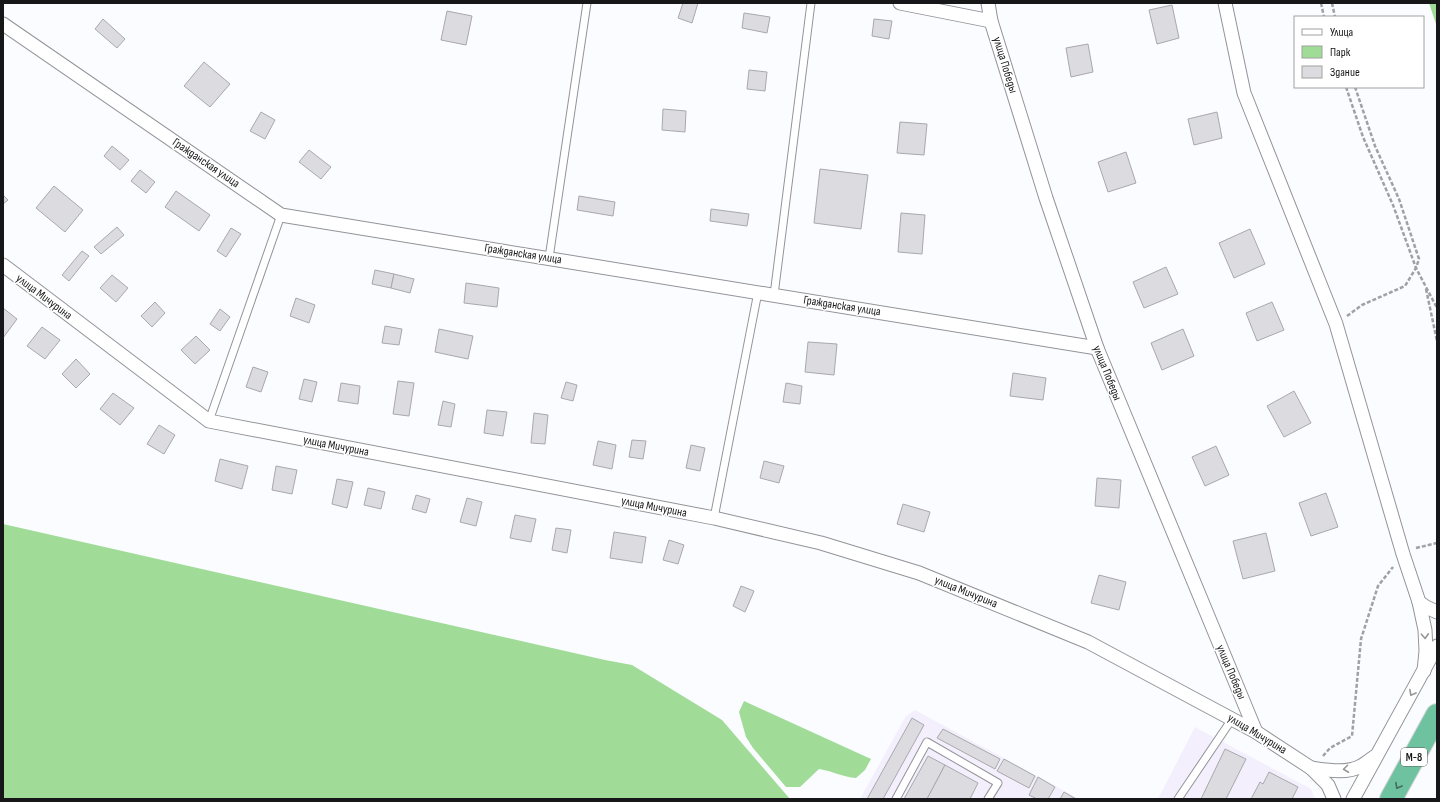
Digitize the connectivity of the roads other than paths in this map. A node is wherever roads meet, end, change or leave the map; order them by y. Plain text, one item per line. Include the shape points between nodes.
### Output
1 (587, 3) edge
2 (811, 3) edge
3 (900, 3) edge
4 (988, 3) edge
5 (1225, 3) edge
6 (992, 21) junction
7 (3, 24) edge
8 (282, 215) junction
9 (549, 258) junction
10 (3, 265) edge
11 (758, 292) junction
12 (774, 295) junction
13 (1097, 348) junction
14 (209, 421) junction
15 (714, 518) junction
16 (1419, 602) junction
17 (1437, 612) edge
18 (1437, 646) edge
19 (1424, 671) junction
20 (1437, 715) edge
21 (1232, 719) junction
22 (1256, 732) junction
23 (1377, 755) junction
24 (1311, 768) junction
25 (896, 799) edge
26 (988, 799) edge
27 (1178, 799) edge
28 (1334, 799) edge
29 (1353, 799) edge
30 (1391, 799) edge

1 - 9 lane
2 - 12 lane
3 - 6 street
4 - 6 street, улица Победы
5 - 16 street via 1244,93 1336,324
6 - 13 street, улица Победы via 1046,198
7 - 8 street, Гражданская улица
8 - 9 street, Гражданская улица
8 - 14 lane
9 - 11 street, Гражданская улица
10 - 14 street, улица Мичурина
11 - 12 street, Гражданская улица
11 - 15 lane
12 - 13 street, Гражданская улица
13 - 22 street, улица Победы
14 - 15 street, улица Мичурина
15 - 21 street, улица Мичурина via 821,543 919,573 1088,642
16 - 17 street
16 -> 19 street via 1425,630
18 - 19 street
19 -> 23 street
20 -> 30 highway, М-8
21 - 22 street, улица Мичурина
21 - 27 lane
22 - 24 street, улица Мичурина
23 -> 24 street, улица Мичурина via 1360,767 1344,770
23 - 29 street
24 - 28 street, улица Мичурина via 1328,785
25 - 26 lane via 927,742 998,783

